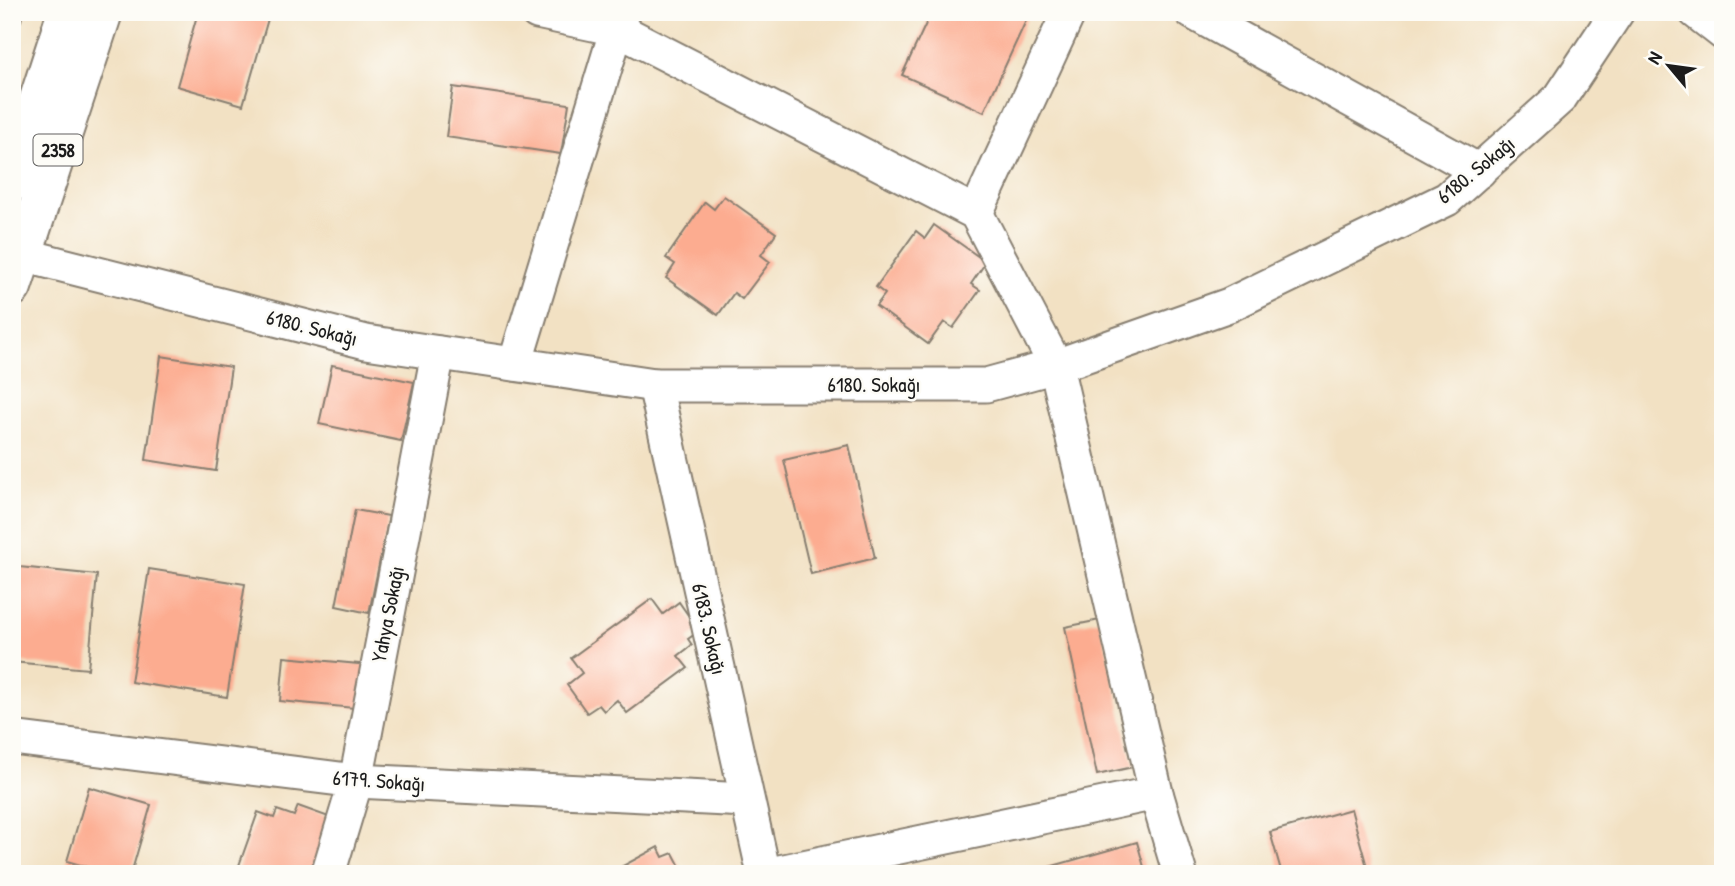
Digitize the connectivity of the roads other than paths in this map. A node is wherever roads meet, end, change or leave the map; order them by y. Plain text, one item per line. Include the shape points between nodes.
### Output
1 (67, 12) edge
2 (103, 12) edge
3 (537, 12) edge
4 (1069, 12) edge
5 (1192, 12) edge
6 (1618, 12) edge
7 (1696, 12) edge
8 (619, 20) edge
9 (1723, 33) edge
10 (19, 141) edge
11 (1479, 171) junction
12 (12, 182) edge
13 (976, 213) junction
14 (18, 271) edge
15 (438, 353) junction
16 (515, 364) junction
17 (1056, 366) junction
18 (655, 385) junction
19 (12, 738) edge
20 (356, 781) junction
21 (1156, 793) junction
22 (747, 800) junction
23 (328, 874) edge
24 (764, 874) edge
25 (770, 874) edge
26 (1180, 874) edge

1 - 10 main road
2 - 14 main road, 2358
3 - 8 street
4 - 13 street
5 - 11 street
6 - 11 street, 6180. Sokağı via 1560,98
7 - 9 street
8 - 13 street
8 - 16 street
10 - 12 main road
11 - 17 street, 6180. Sokağı via 1447,199 1228,305
13 - 17 street
14 - 15 street, 6180. Sokağı
15 - 16 street, 6180. Sokağı
15 - 20 street, Yahya Sokağı
16 - 18 street, 6180. Sokağı
17 - 18 street, 6180. Sokağı via 986,386
17 - 21 street
18 - 22 street, 6183. Sokağı
19 - 20 street, 6179. Sokağı
20 - 22 street, 6179. Sokağı
20 - 23 street, Yahya Sokağı
21 - 25 street
21 - 26 street
22 - 24 street, 6183. Sokağı

